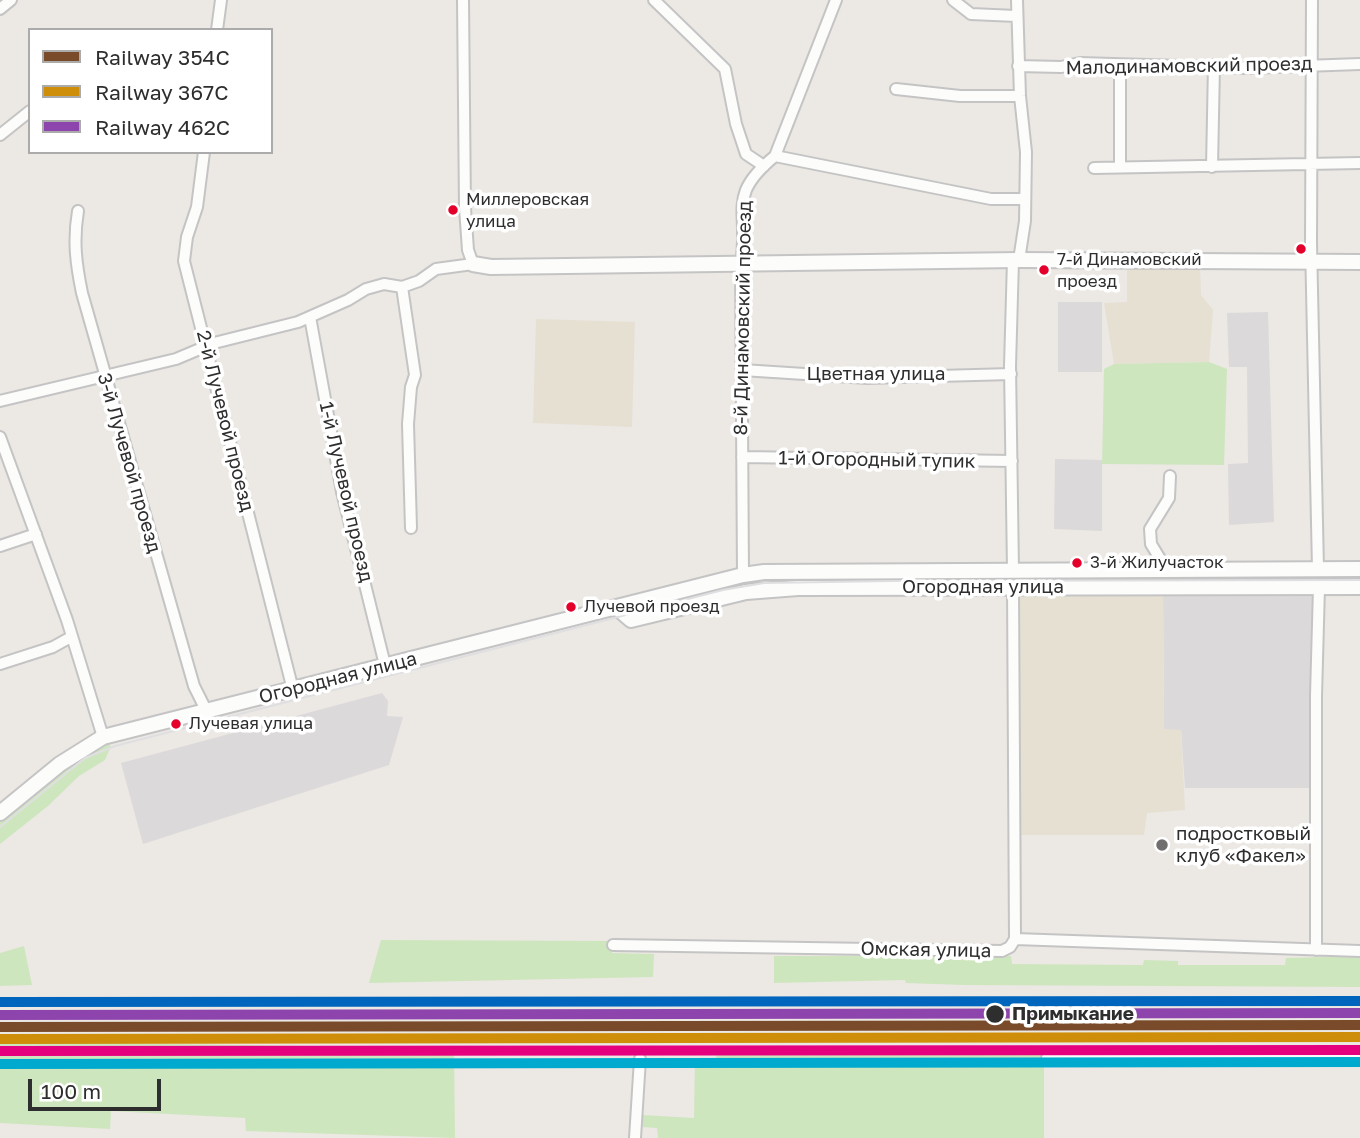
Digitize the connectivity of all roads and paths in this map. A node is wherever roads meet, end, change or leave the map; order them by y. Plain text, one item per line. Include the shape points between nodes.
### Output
1 (11, 0) edge
2 (221, 0) edge
3 (463, 0) edge
4 (654, 0) edge
5 (836, 0) edge
6 (953, 0) edge
7 (1017, 0) edge
8 (1312, 0) edge
9 (0, 9) edge
10 (1016, 16) junction
11 (217, 28) edge
12 (1360, 64) edge
13 (1120, 65) junction
14 (1214, 65) junction
15 (1312, 65) junction
16 (1018, 66) junction
17 (896, 89) dead end
18 (1020, 96) junction
19 (28, 113) edge
20 (0, 135) edge
21 (204, 154) edge
22 (775, 156) junction
23 (1360, 163) edge
24 (1313, 164) junction
25 (764, 166) junction
26 (1120, 167) junction
27 (1212, 167) junction
28 (1094, 168) dead end
29 (1024, 199) junction
30 (78, 211) dead end
31 (1016, 260) junction
32 (1312, 260) junction
33 (1360, 262) edge
34 (741, 263) junction
35 (473, 264) junction
36 (402, 287) junction
37 (310, 317) junction
38 (205, 347) junction
39 (742, 370) junction
40 (1011, 374) junction
41 (104, 376) junction
42 (0, 401) edge
43 (0, 437) edge
44 (742, 457) junction
45 (1012, 461) junction
46 (1170, 476) dead end
47 (411, 528) dead end
48 (36, 534) junction
49 (0, 546) edge
50 (1162, 569) junction
51 (1318, 569) junction
52 (1360, 569) edge
53 (1013, 570) junction
54 (743, 575) junction
55 (1013, 587) junction
56 (1319, 587) junction
57 (1360, 587) edge
58 (616, 607) junction
59 (71, 637) junction
60 (0, 664) edge
61 (385, 665) junction
62 (293, 690) junction
63 (206, 710) junction
64 (103, 737) junction
65 (0, 813) edge
66 (1015, 939) junction
67 (613, 945) dead end
68 (1316, 950) junction
69 (1360, 951) edge
70 (1047, 1058) dead end
71 (640, 1059) dead end
72 (1360, 1059) edge
73 (635, 1138) edge

1 - 9 street
2 - 11 street
3 - 35 street via 465,208
4 - 25 street via 724,69 746,153
5 - 22 street, 8-й Динамовский проезд
6 - 10 street via 971,13
7 - 10 street
8 - 15 street
10 - 16 street
12 - 15 street, Малодинамовский проезд
13 - 14 street, Малодинамовский проезд
13 - 16 street, Малодинамовский проезд
13 - 26 street
14 - 15 street, Малодинамовский проезд
14 - 27 street
15 - 24 street
16 - 18 street
17 - 18 street
18 - 29 street via 1026,152
19 - 20 street
21 - 38 street, 2-й Лучевой проезд via 184,261
22 - 25 street, 8-й Динамовский проезд
22 - 29 street via 991,199
23 - 24 street
24 - 27 street
24 - 32 street
25 - 34 street, 8-й Динамовский проезд via 741,197
26 - 27 street
26 - 28 street
29 - 31 street via 1025,221
30 - 41 street, 3-й Лучевой проезд via 75,258
31 - 32 street
31 - 34 street
31 - 40 street
32 - 33 street
32 - 51 street
34 - 35 street
34 - 39 street, 8-й Динамовский проезд
35 - 36 street via 436,269
36 - 37 street via 384,284 366,289
36 - 47 street via 415,375 408,424
37 - 38 street
37 - 61 street, 1-й Лучевой проезд via 342,492
38 - 41 street via 176,359
38 - 62 street, 2-й Лучевой проезд
39 - 40 street, Цветная улица via 867,378
39 - 44 street, 8-й Динамовский проезд
40 - 45 street
41 - 42 street
41 - 63 street, 3-й Лучевой проезд via 194,686
43 - 48 street
44 - 45 street, 1-й Огородный тупик
44 - 54 street, 8-й Динамовский проезд
45 - 53 street
46 - 50 street via 1169,498 1150,529
48 - 49 street
48 - 59 street
50 - 51 street, Огородная улица
50 - 53 street, Огородная улица
51 - 52 street, Огородная улица
53 - 54 street, Огородная улица
54 - 58 street, Огородная улица
55 - 56 street, Огородная улица
55 - 58 street, Огородная улица via 765,590 631,620
55 - 66 street
56 - 57 street, Огородная улица
56 - 68 street
58 - 61 street, Огородная улица
59 - 60 street
59 - 64 street
61 - 62 street, Огородная улица
62 - 63 street, Огородная улица
63 - 64 street, Огородная улица
64 - 65 street, Огородная улица via 60,764
66 - 67 street, Омская улица via 1002,951
66 - 68 street, Омская улица
68 - 69 street, Омская улица
70 - 72 street
71 - 73 street

